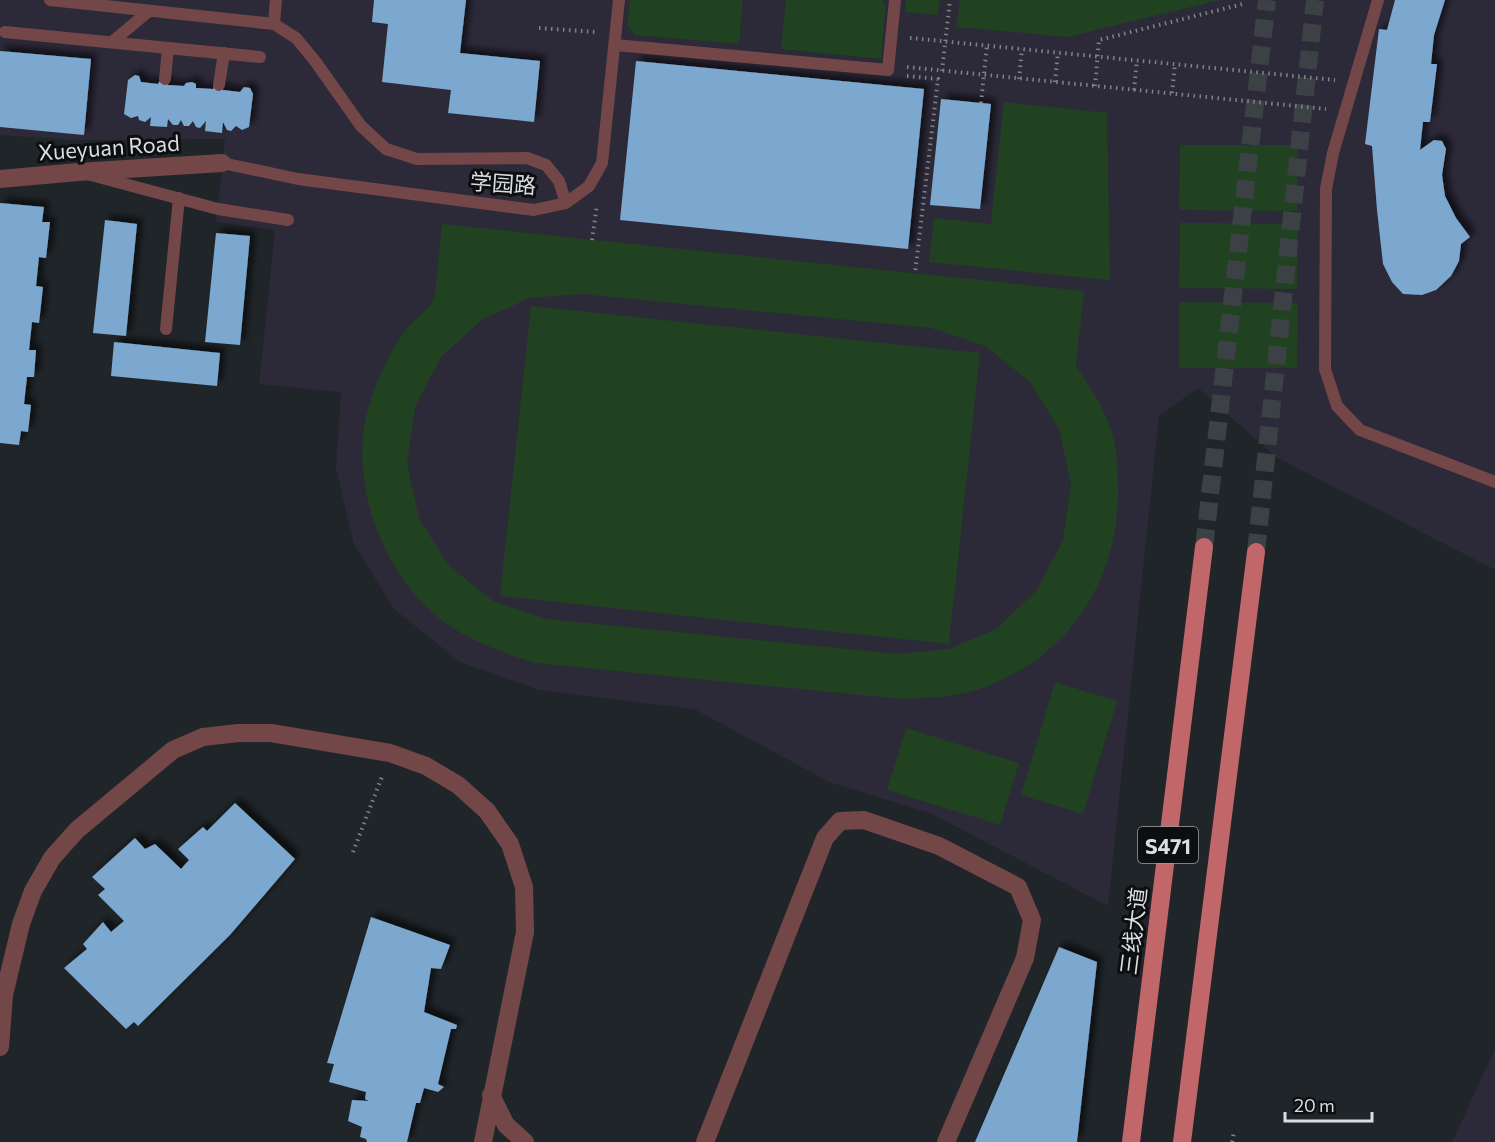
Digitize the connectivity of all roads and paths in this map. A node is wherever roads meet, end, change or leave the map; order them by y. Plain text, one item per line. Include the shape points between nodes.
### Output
1 (50, 0) edge
2 (276, 0) edge
3 (620, 0) edge
4 (895, 0) edge
5 (950, 0) edge
6 (1378, 0) edge
7 (1243, 4) dead end
8 (149, 11) junction
9 (274, 24) junction
10 (539, 28) dead end
11 (5, 32) dead end
12 (891, 36) junction
13 (615, 39) junction
14 (945, 41) junction
15 (112, 42) junction
16 (987, 45) junction
17 (168, 48) junction
18 (1022, 49) junction
19 (1058, 52) junction
20 (224, 53) junction
21 (1097, 56) junction
22 (260, 57) dead end
23 (1137, 60) junction
24 (1175, 64) junction
25 (888, 68) junction
26 (942, 71) junction
27 (984, 75) junction
28 (165, 79) dead end
29 (1019, 79) junction
30 (1354, 81) junction
31 (1054, 82) junction
32 (219, 85) dead end
33 (1095, 86) junction
34 (1134, 90) junction
35 (1172, 93) junction
36 (981, 103) dead end
37 (1346, 111) junction
38 (222, 163) joint
39 (78, 172) junction
40 (0, 179) edge
41 (179, 198) junction
42 (566, 203) junction
43 (596, 207) dead end
44 (288, 220) dead end
45 (592, 240) dead end
46 (915, 273) dead end
47 (166, 330) dead end
48 (1495, 482) edge
49 (1204, 547) tunnel mouth
50 (1256, 552) tunnel mouth
51 (390, 753) junction
52 (352, 852) dead end
53 (0, 1047) edge
54 (491, 1095) junction
55 (1234, 1132) dead end
56 (483, 1142) edge
57 (525, 1142) edge
58 (705, 1142) edge
59 (946, 1142) edge
60 (1131, 1142) edge
61 (1182, 1142) edge
62 (1232, 1142) edge

1 - 8 lane
2 - 9 lane
3 - 13 lane, 学园路
4 - 12 lane
5 - 14 path
6 - 30 lane
7 - 21 path via 1099,40
8 - 9 lane
8 - 15 lane
9 - 42 lane via 296,38 361,126 386,149 417,159 527,158 546,165 559,181
10 - 13 path
11 - 15 lane
12 - 14 path
12 - 25 lane
13 - 25 lane
13 - 42 lane, 学园路 via 602,163 589,186
14 - 16 path
14 - 26 path
15 - 17 lane
16 - 18 path
16 - 27 path
17 - 20 lane
17 - 28 lane
18 - 19 path
18 - 29 path
19 - 21 path
19 - 31 path
20 - 22 lane
20 - 32 lane
21 - 23 path
21 - 33 path
23 - 24 path
23 - 34 path
24 - 30 path
24 - 35 path
25 - 26 path
25 - 46 path via 887,74 939,79
26 - 27 path
27 - 29 path
27 - 36 path
29 - 31 path
30 - 37 lane
31 - 33 path
33 - 34 path
34 - 35 path
35 - 37 path
37 - 48 lane via 1326,189 1325,369 1337,406 1360,430
38 - 39 street, Xueyuan Road
38 - 42 lane, 学园路 via 298,179 534,210
39 - 40 street, Xueyuan Road
39 - 41 lane
41 - 44 lane via 218,209
41 - 47 lane
43 - 45 path
49 - 60 main road, 三线大道 / S471
50 - 61 main road, S471
51 - 52 path
51 - 53 street via 271,734 238,733 203,738 173,750 76,830 52,858 33,891 21,924 4,995
51 - 54 street via 434,771 487,812 510,844 524,887 525,932
54 - 56 street
54 - 57 street via 506,1125
55 - 62 path
58 - 59 street via 825,837 840,821 864,820 939,846 1018,887 1032,920 1025,958

